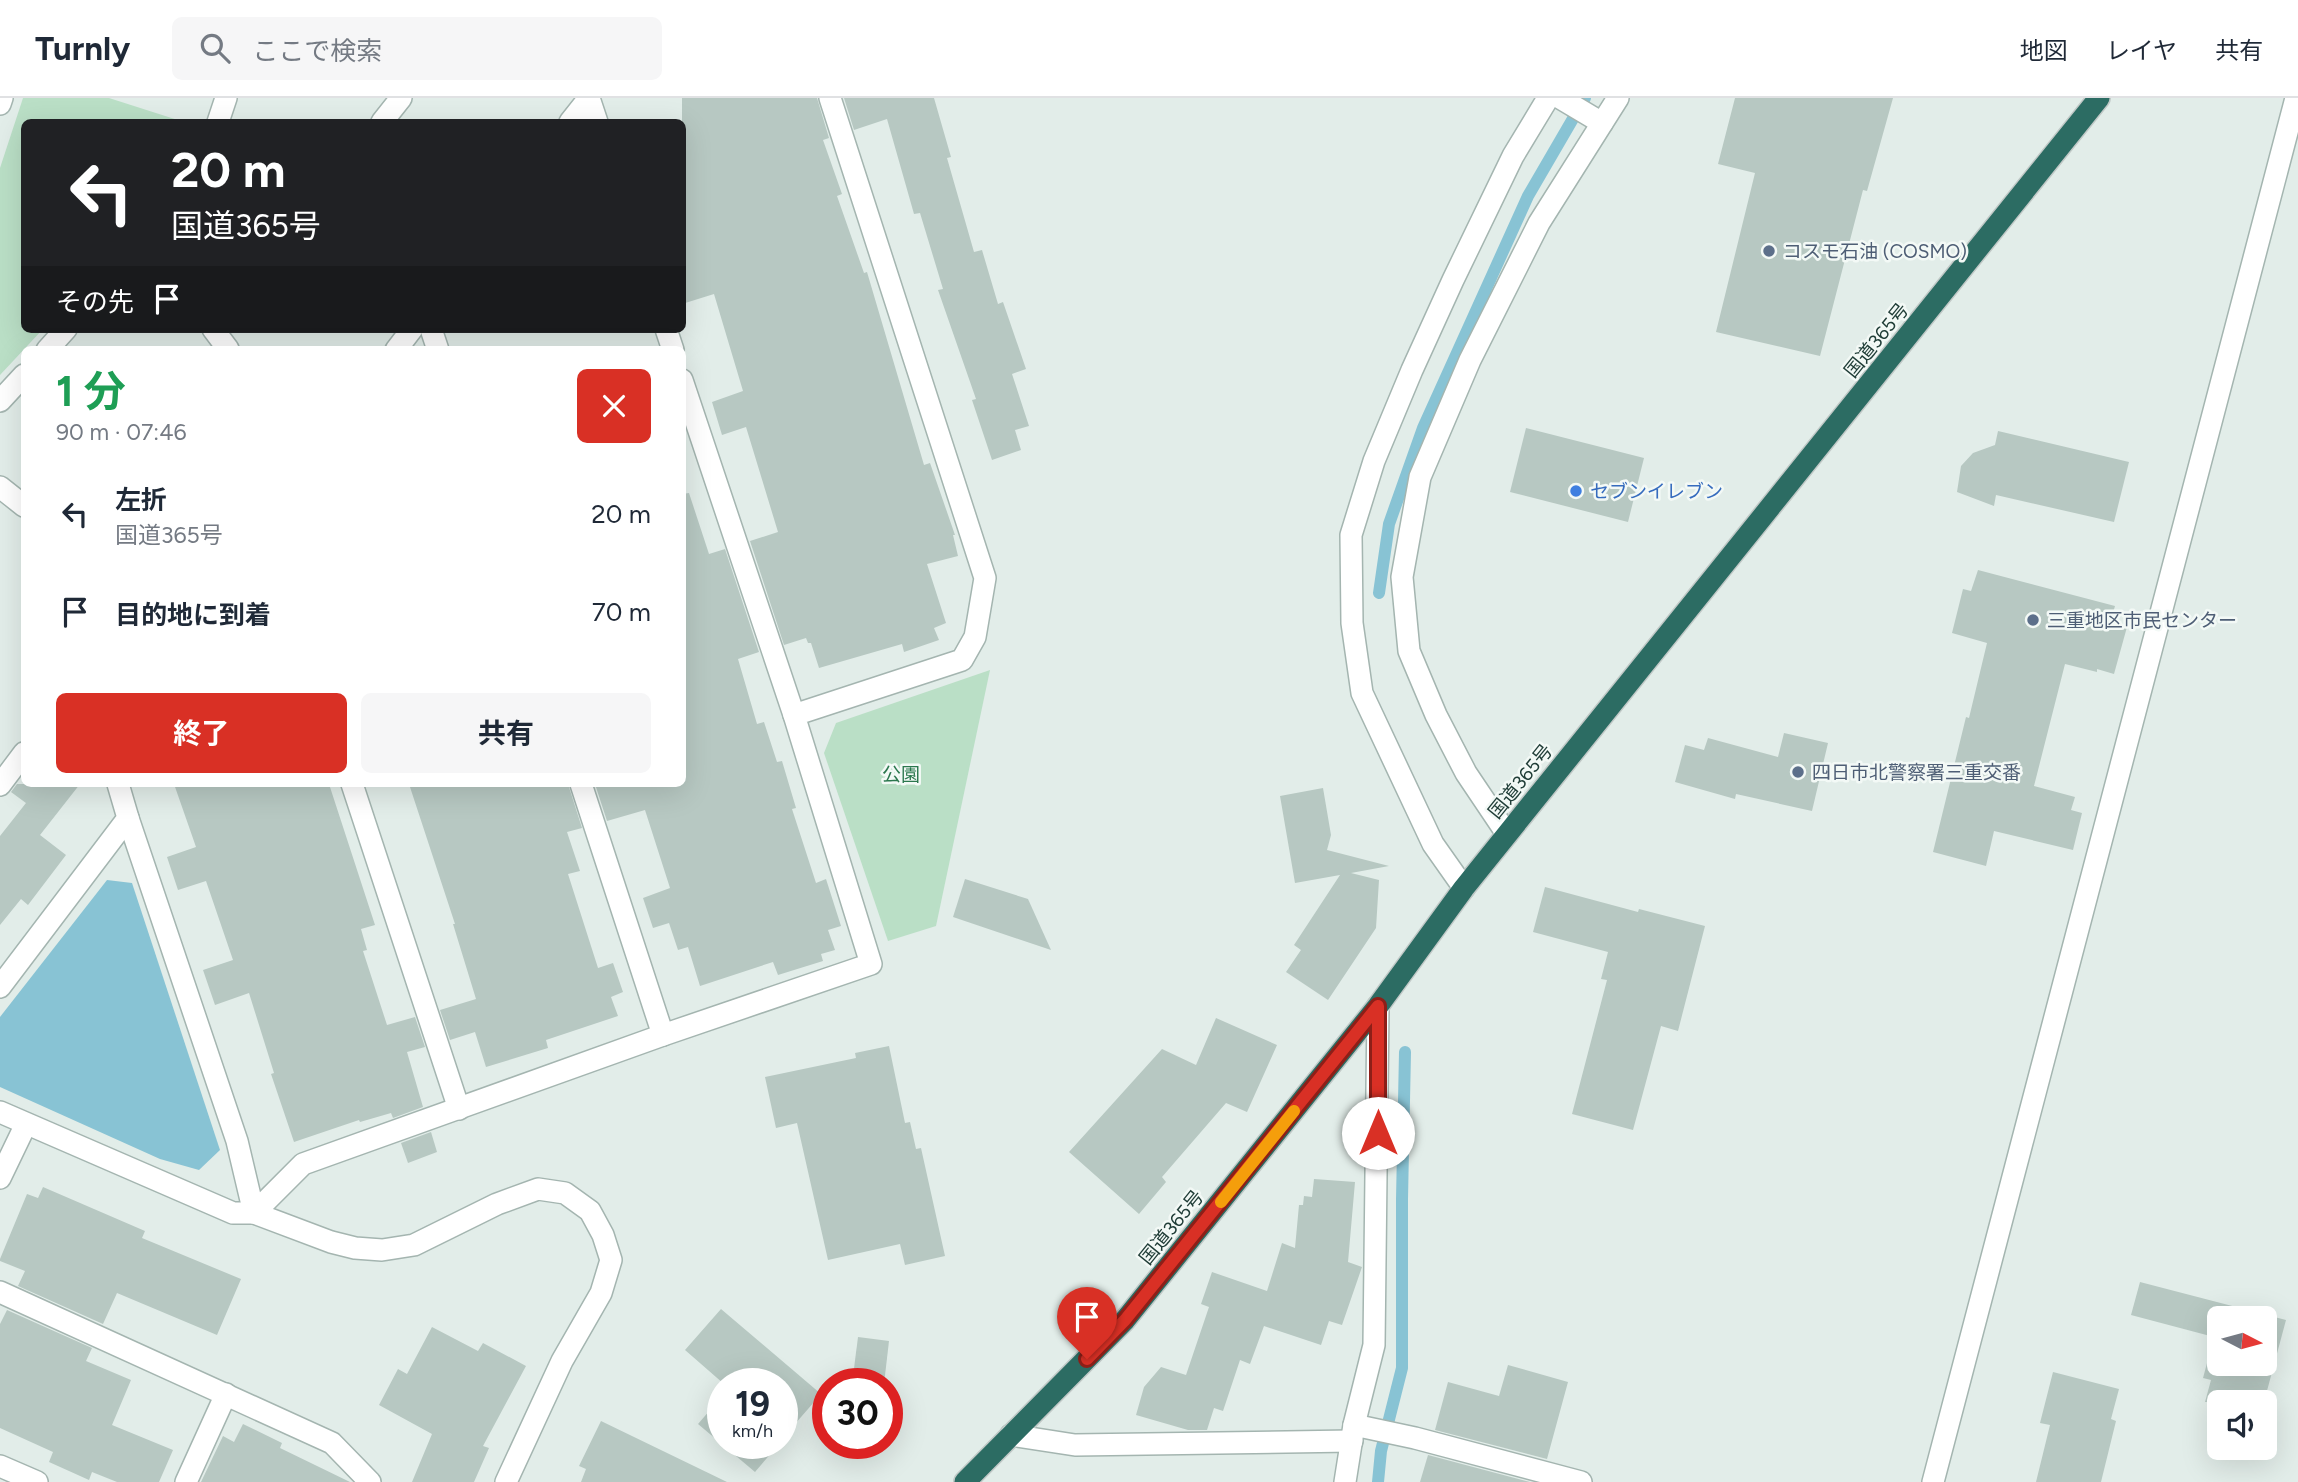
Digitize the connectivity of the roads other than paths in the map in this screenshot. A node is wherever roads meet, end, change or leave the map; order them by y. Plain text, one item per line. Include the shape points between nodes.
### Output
1 (2, 98) edge
2 (226, 98) edge
3 (401, 98) edge
4 (830, 98) edge
5 (1548, 98) edge
6 (1560, 98) edge
7 (1618, 98) edge
8 (2099, 98) edge
9 (2296, 98) edge
10 (0, 104) edge
11 (219, 119) edge
12 (384, 119) edge
13 (572, 119) edge
14 (596, 119) edge
15 (1602, 123) junction
16 (62, 333) edge
17 (51, 346) edge
18 (21, 378) edge
19 (686, 392) edge
20 (0, 401) edge
21 (0, 487) edge
22 (21, 504) edge
23 (794, 715) junction
24 (21, 757) edge
25 (0, 785) edge
26 (119, 787) edge
27 (353, 787) edge
28 (582, 787) edge
29 (128, 818) junction
30 (1507, 834) junction
31 (1464, 888) junction
32 (0, 986) edge
33 (1378, 1006) junction
34 (663, 1035) junction
35 (459, 1108) junction
36 (0, 1112) edge
37 (26, 1124) junction
38 (0, 1178) edge
39 (254, 1213) junction
40 (0, 1292) edge
41 (226, 1394) junction
42 (1355, 1431) junction
43 (1011, 1435) junction
44 (0, 1466) edge
45 (27, 1480) edge
46 (187, 1482) edge
47 (370, 1482) edge
48 (506, 1482) edge
49 (965, 1482) edge
50 (1345, 1482) edge
51 (1581, 1482) edge
52 (1933, 1482) edge

1 - 10 street
2 - 11 street
3 - 12 street
4 - 23 street via 985,578 975,637 962,660
5 - 31 street via 1513,156 1412,370 1374,461 1351,535 1352,623 1362,693 1433,844
6 - 15 street
7 - 15 street
8 - 30 highway, 国道365号
9 - 52 street
13 - 14 street via 589,98
15 - 30 street via 1539,223 1470,360 1420,477 1402,577 1409,651 1466,773
16 - 17 street
18 - 20 street
19 - 23 street
21 - 22 street
23 - 34 street via 871,964
24 - 25 street
26 - 29 street
27 - 35 street
28 - 34 street
29 - 32 street
29 - 39 street via 237,1141
30 - 31 highway, 国道365号
31 - 33 highway, 国道365号
33 - 42 street via 1374,1345
33 - 43 highway, 国道365号 via 1125,1320
34 - 35 street
35 - 39 street via 303,1164
36 - 37 street
37 - 38 street
37 - 39 street via 233,1213
39 - 48 street via 331,1242 382,1250 414,1245 538,1189 565,1193 590,1210 611,1260 601,1293 562,1361
40 - 41 street
41 - 46 street
41 - 47 street via 332,1443
42 - 43 street via 1075,1445
42 - 50 street
42 - 51 street via 1415,1438
43 - 49 highway, 国道365号
44 - 45 street

